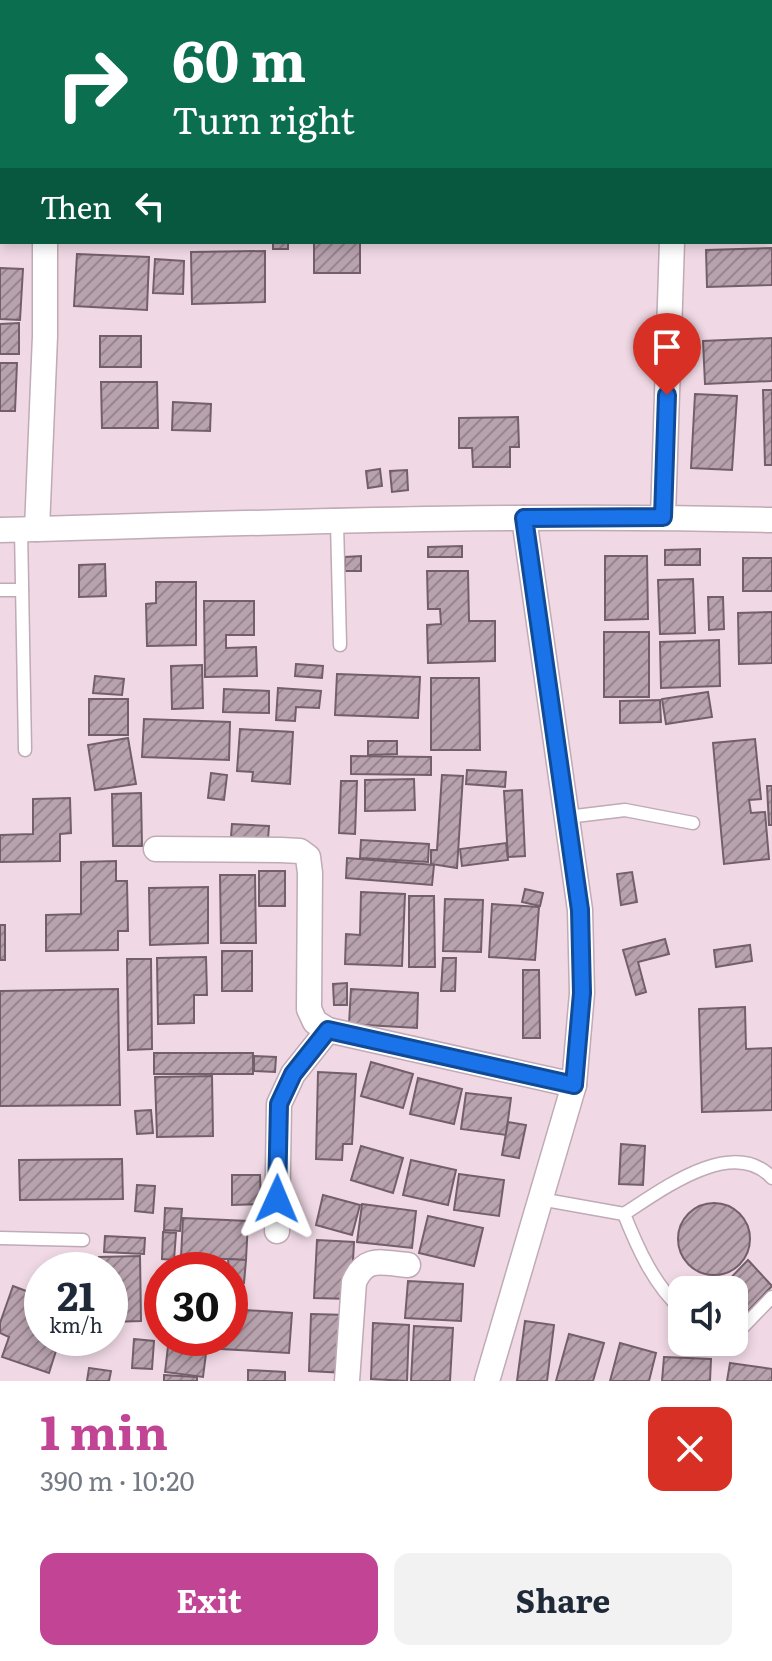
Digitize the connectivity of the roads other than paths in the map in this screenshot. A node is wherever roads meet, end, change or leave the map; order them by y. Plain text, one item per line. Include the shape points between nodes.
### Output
1 (45, 244) edge
2 (672, 244) edge
3 (663, 517) junction
4 (524, 518) junction
5 (772, 520) edge
6 (337, 522) junction
7 (19, 529) edge
8 (0, 590) edge
9 (22, 590) junction
10 (340, 645) dead end
11 (25, 750) dead end
12 (567, 817) junction
13 (693, 823) dead end
14 (156, 849) dead end
15 (328, 1030) junction
16 (574, 1085) junction
17 (772, 1178) edge
18 (540, 1199) junction
19 (624, 1214) junction
20 (277, 1231) dead end
21 (0, 1238) edge
22 (83, 1240) dead end
23 (408, 1265) dead end
24 (668, 1294) edge
25 (772, 1297) edge
26 (748, 1322) edge
27 (347, 1381) edge
28 (487, 1381) edge

1 - 7 street via 45,336
2 - 3 street
3 - 4 street
3 - 5 street
4 - 6 street
4 - 12 street
6 - 7 street
6 - 10 lane
7 - 9 lane
8 - 9 lane
9 - 11 lane
12 - 13 lane via 625,810
12 - 16 street via 580,910 582,993
14 - 15 street via 300,851 308,857 309,1009 315,1022
15 - 16 street
15 - 20 street via 293,1074 279,1104
16 - 18 street
17 - 19 lane via 762,1168 740,1163 713,1165 683,1176
18 - 19 lane
18 - 28 street
19 - 24 lane
21 - 22 lane
23 - 27 street via 372,1263 360,1269 354,1282
25 - 26 lane

